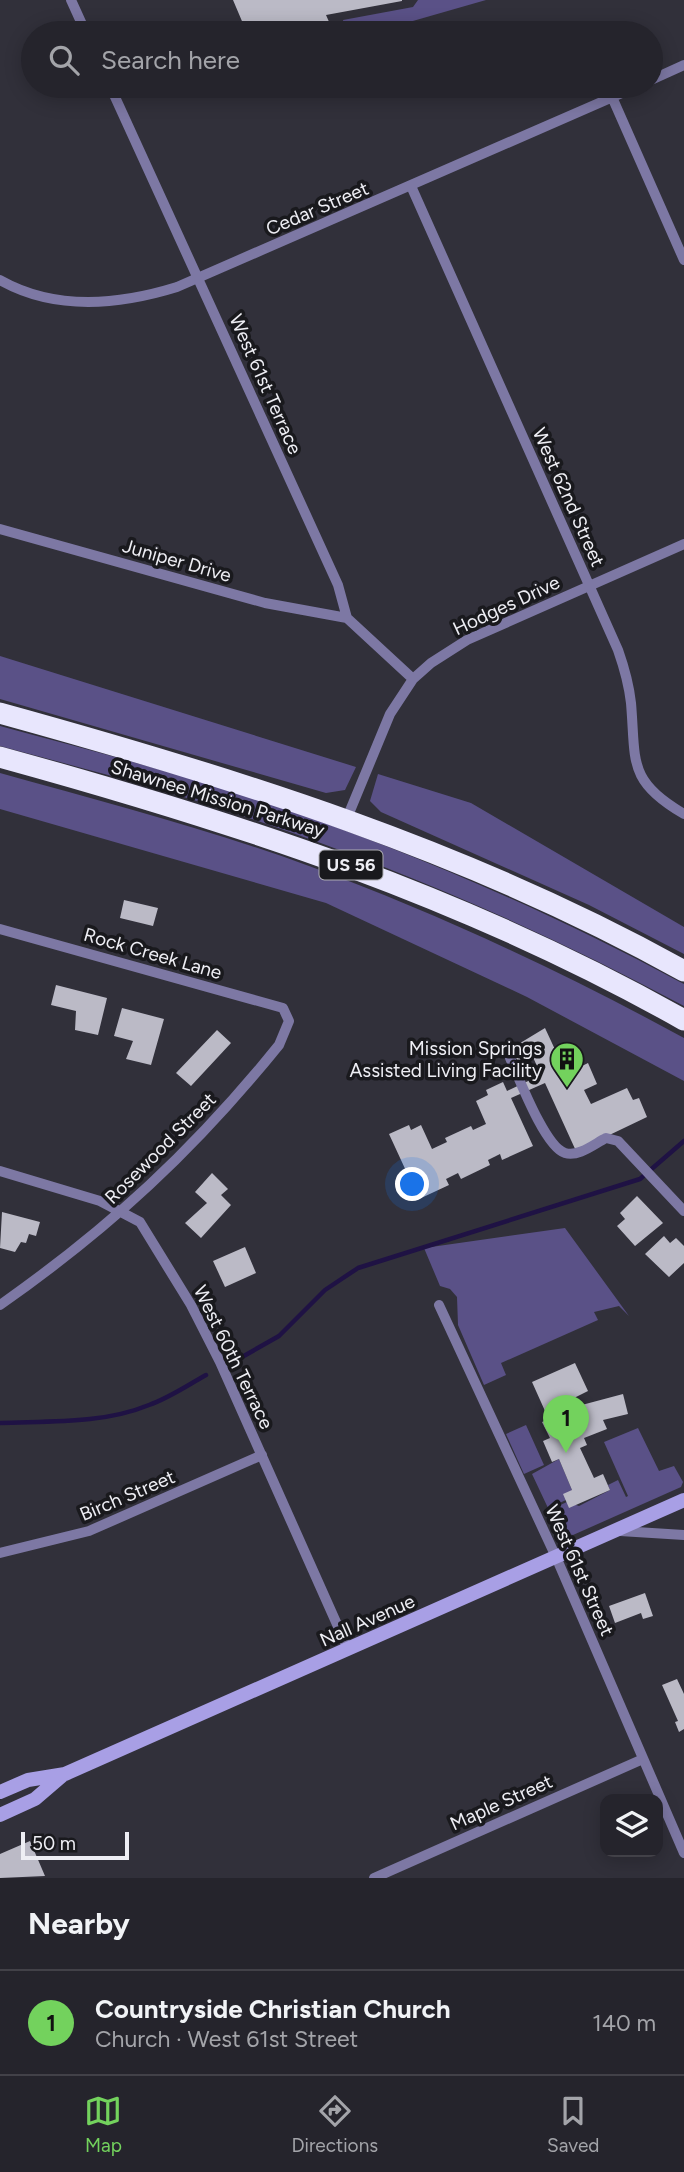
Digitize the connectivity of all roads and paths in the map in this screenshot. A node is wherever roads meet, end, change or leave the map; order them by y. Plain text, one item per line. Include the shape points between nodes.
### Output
1 (71, 0) edge
2 (81, 21) edge
3 (684, 65) edge
4 (663, 75) edge
5 (116, 98) edge
6 (610, 98) edge
7 (612, 98) edge
8 (411, 186) junction
9 (684, 260) edge
10 (199, 278) junction
11 (0, 280) edge
12 (0, 529) edge
13 (684, 544) edge
14 (589, 585) junction
15 (347, 618) junction
16 (413, 679) junction
17 (0, 713) edge
18 (0, 757) edge
19 (684, 814) edge
20 (347, 818) junction
21 (0, 929) edge
22 (684, 971) edge
23 (684, 1020) edge
24 (289, 1021) joint
25 (510, 1058) dead end
26 (0, 1171) edge
27 (684, 1211) edge
28 (122, 1212) junction
29 (1, 1305) edge
30 (439, 1305) dead end
31 (262, 1455) junction
32 (684, 1500) edge
33 (610, 1533) junction
34 (684, 1535) edge
35 (0, 1553) edge
36 (556, 1557) junction
37 (348, 1649) junction
38 (643, 1759) junction
39 (65, 1774) junction
40 (0, 1792) edge
41 (0, 1815) edge
42 (684, 1853) edge
43 (374, 1878) edge

1 - 2 street
3 - 4 street
5 - 10 street, West 61st Terrace
6 - 8 street, Cedar Street
7 - 9 street
8 - 10 street, Cedar Street
8 - 14 street, West 62nd Street
10 - 11 street, Cedar Street via 145,297 83,303 40,296
10 - 15 street, West 61st Terrace via 338,585
12 - 15 street, Juniper Drive via 265,603
13 - 14 street, Hodges Drive
14 - 16 street, Hodges Drive via 467,640
14 - 19 street, West 62nd Street via 627,679 632,754 640,778 666,804
15 - 16 street
16 - 20 street, Hodges Drive via 390,714
17 - 20 highway, Shawnee Mission Parkway / US 56 via 162,758
18 - 23 highway, Shawnee Mission Parkway / US 56 via 131,793 343,862 493,925
20 - 22 highway, Shawnee Mission Parkway / US 56 via 593,923
21 - 24 street, Rock Creek Lane via 283,1008
24 - 28 street, Rosewood Street via 279,1045 256,1073 165,1174
25 - 27 street via 556,1147 565,1153 580,1152 606,1138 618,1141
26 - 28 street, West 60th Terrace via 76,1192
28 - 29 street, Rosewood Street
28 - 31 street, West 60th Terrace via 140,1222 191,1305
30 - 36 street, West 61st Street
31 - 35 street, Birch Street via 89,1531
31 - 37 street, West 60th Terrace
32 - 33 main road, Nall Avenue
33 - 34 street via 631,1530
33 - 36 main road, Nall Avenue
36 - 37 main road, Nall Avenue
36 - 38 street, West 61st Street
37 - 39 main road, Nall Avenue
38 - 42 street, West 61st Street
38 - 43 street, Maple Street
39 - 40 main road, Nall Avenue via 28,1780
39 - 41 main road, Nall Avenue via 35,1799

